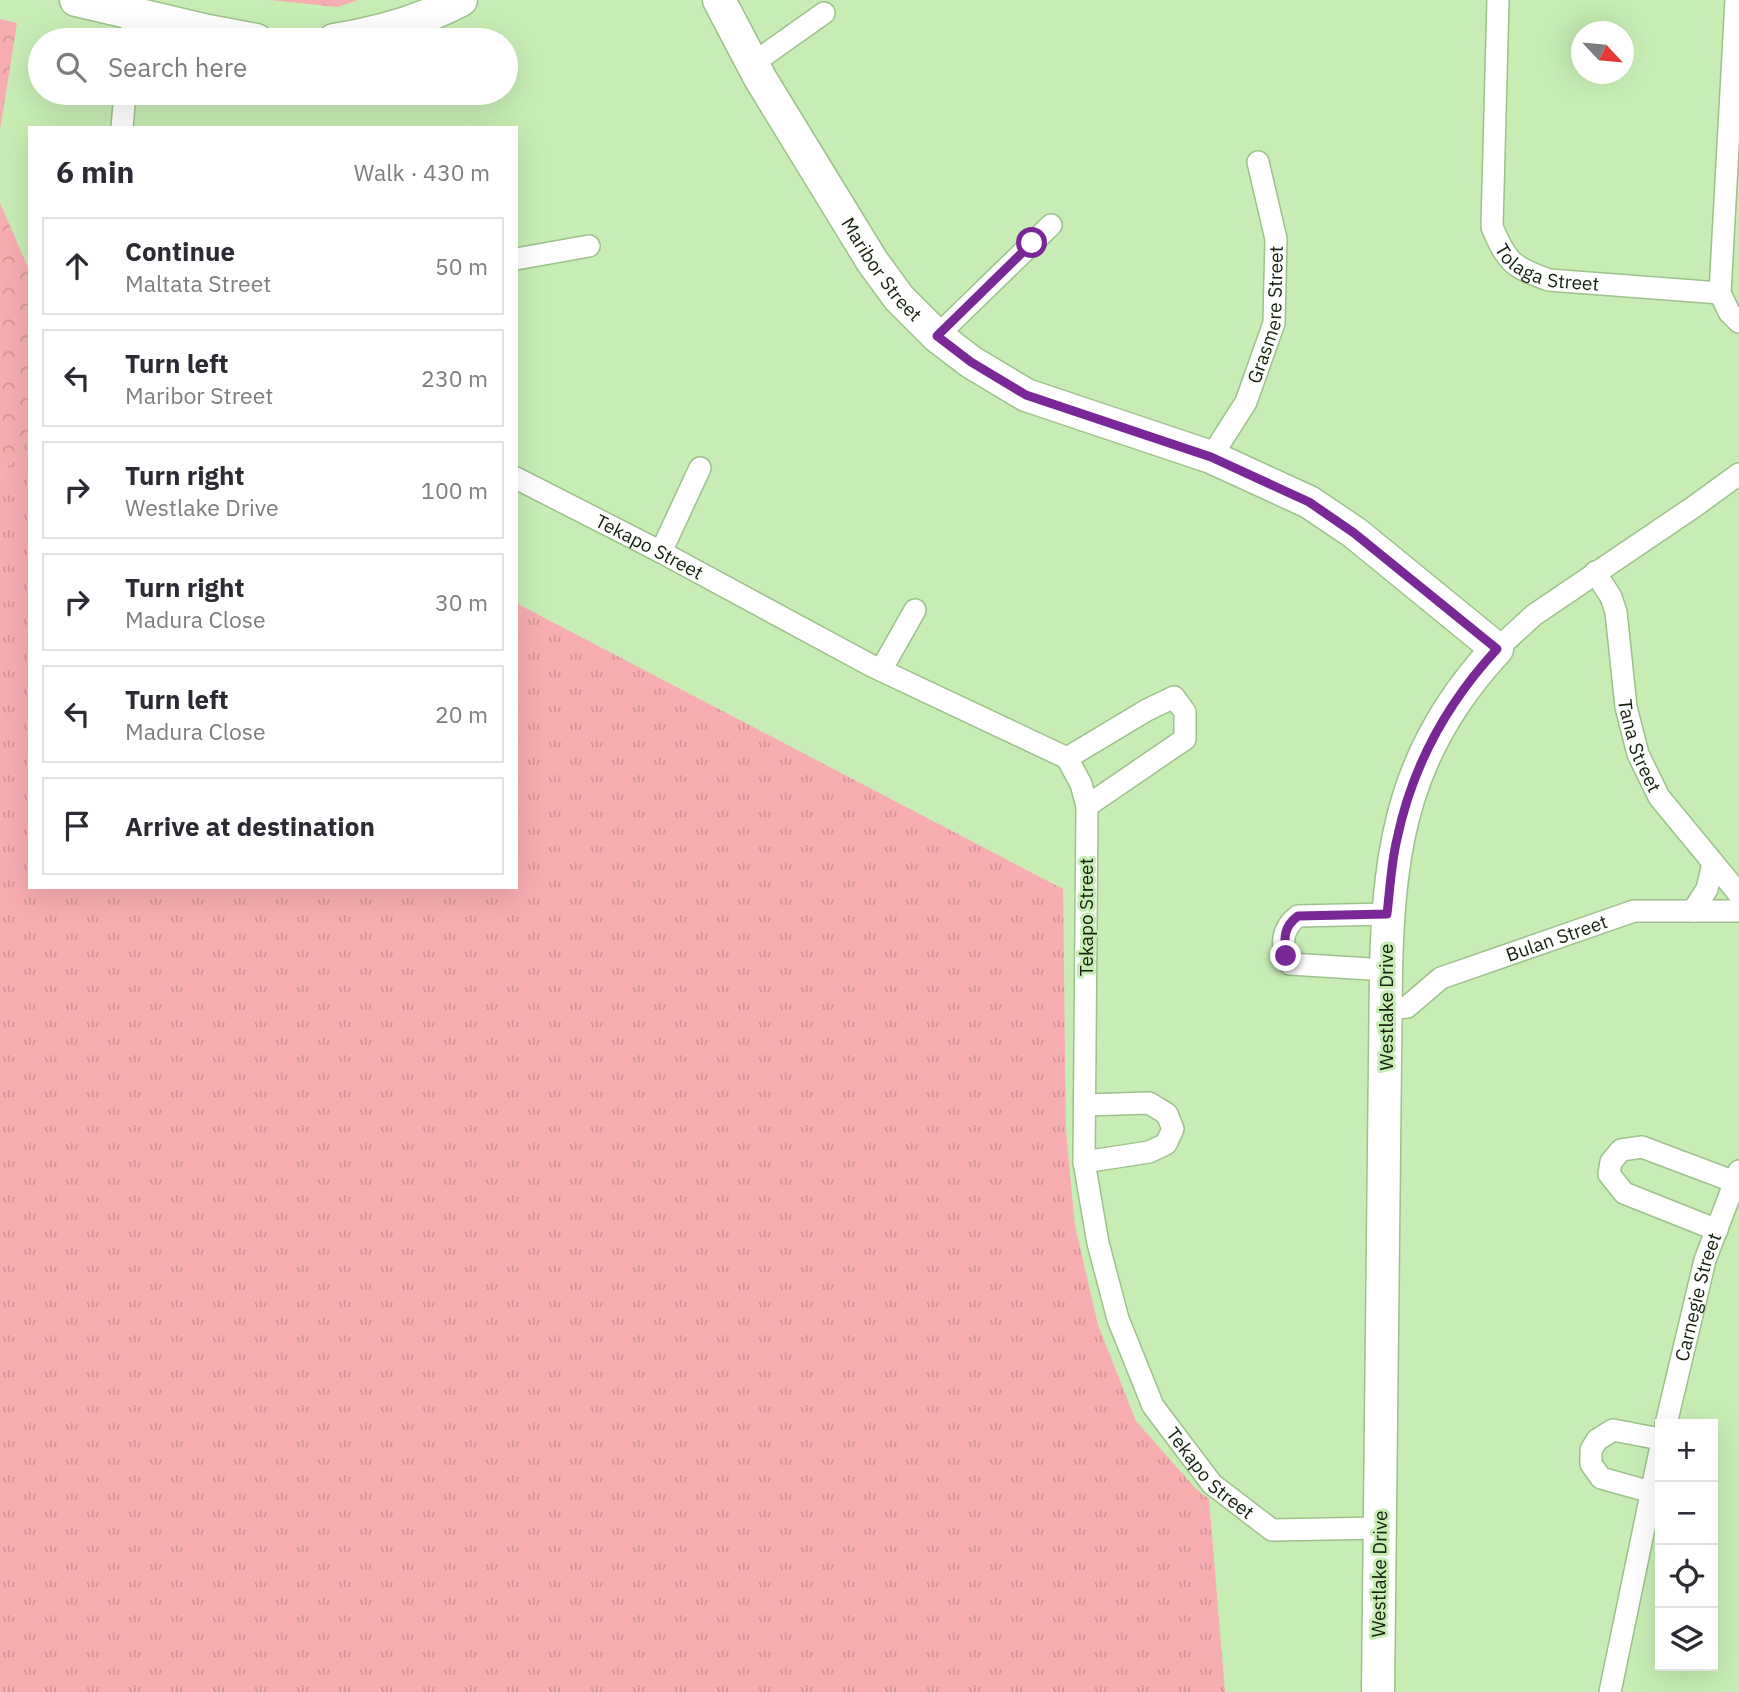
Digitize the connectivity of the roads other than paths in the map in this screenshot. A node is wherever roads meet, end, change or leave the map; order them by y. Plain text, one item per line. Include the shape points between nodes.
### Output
1 (76, 0) edge
2 (461, 0) edge
3 (719, 0) edge
4 (1498, 0) edge
5 (1736, 0) edge
6 (824, 13) dead end
7 (133, 27) edge
8 (391, 28) edge
9 (752, 64) junction
10 (123, 105) edge
11 (122, 126) edge
12 (1258, 162) dead end
13 (1051, 225) dead end
14 (589, 246) dead end
15 (518, 259) edge
16 (1720, 293) junction
17 (1739, 322) edge
18 (937, 336) junction
19 (1211, 457) junction
20 (700, 468) dead end
21 (1739, 474) edge
22 (518, 479) edge
23 (661, 552) junction
24 (1595, 572) junction
25 (915, 610) dead end
26 (1497, 649) junction
27 (881, 670) junction
28 (1067, 758) junction
29 (1087, 806) junction
30 (1713, 863) junction
31 (1739, 894) edge
32 (1693, 911) junction
33 (1739, 911) edge
34 (1387, 914) junction
35 (1386, 970) junction
36 (1387, 1009) junction
37 (1086, 1105) junction
38 (1084, 1162) junction
39 (1737, 1176) edge
40 (1717, 1230) junction
41 (1667, 1419) edge
42 (1655, 1438) edge
43 (1655, 1474) edge
44 (1651, 1492) junction
45 (1380, 1528) junction
46 (1378, 1692) edge
47 (1610, 1692) edge

1 - 7 street
2 - 8 street
3 - 9 street, Maribor Street
4 - 16 street, Tolaga Street via 1492,227 1504,256 1524,271 1549,280
5 - 16 street
6 - 9 street
9 - 18 street, Maribor Street via 873,261 899,298
10 - 11 street
12 - 19 street, Grasmere Street via 1276,239 1274,323 1246,402
13 - 18 street
14 - 15 street
16 - 17 street
18 - 19 street, Maribor Street via 1026,395
19 - 26 street, Maribor Street via 1309,502
20 - 23 street
21 - 24 street, Westlake Drive
22 - 23 street, Tekapo Street
23 - 27 street, Tekapo Street
24 - 26 street, Westlake Drive via 1534,615
24 - 30 street, Tana Street via 1616,612 1626,707 1638,754 1659,797
25 - 27 street
26 - 34 street, Westlake Drive via 1446,714 1414,780 1396,840
27 - 28 street, Tekapo Street
28 - 29 street, Tekapo Street
28 - 29 street via 1174,697 1185,712 1185,739
29 - 37 street, Tekapo Street
30 - 31 street, Tana Street
30 - 32 street via 1707,889
32 - 33 street, Bulan Street
32 - 36 street, Bulan Street via 1634,911 1441,978 1407,1007
34 - 35 street, Westlake Drive
34 - 35 street via 1298,916 1289,923 1284,937 1290,964
35 - 36 street, Westlake Drive
36 - 45 street, Westlake Drive
37 - 38 street, Tekapo Street
37 - 38 street via 1149,1103 1167,1114 1173,1129 1166,1144 1149,1152
38 - 45 street, Tekapo Street via 1098,1243 1123,1332 1153,1406 1212,1484 1272,1530
39 - 40 street, Carnegie Street
39 - 40 street via 1643,1147 1621,1150 1611,1162 1609,1174 1624,1193
40 - 41 street, Carnegie Street via 1705,1260
42 - 44 street via 1613,1430 1591,1450 1591,1464 1601,1478
43 - 44 street
44 - 47 street
45 - 46 street, Westlake Drive

